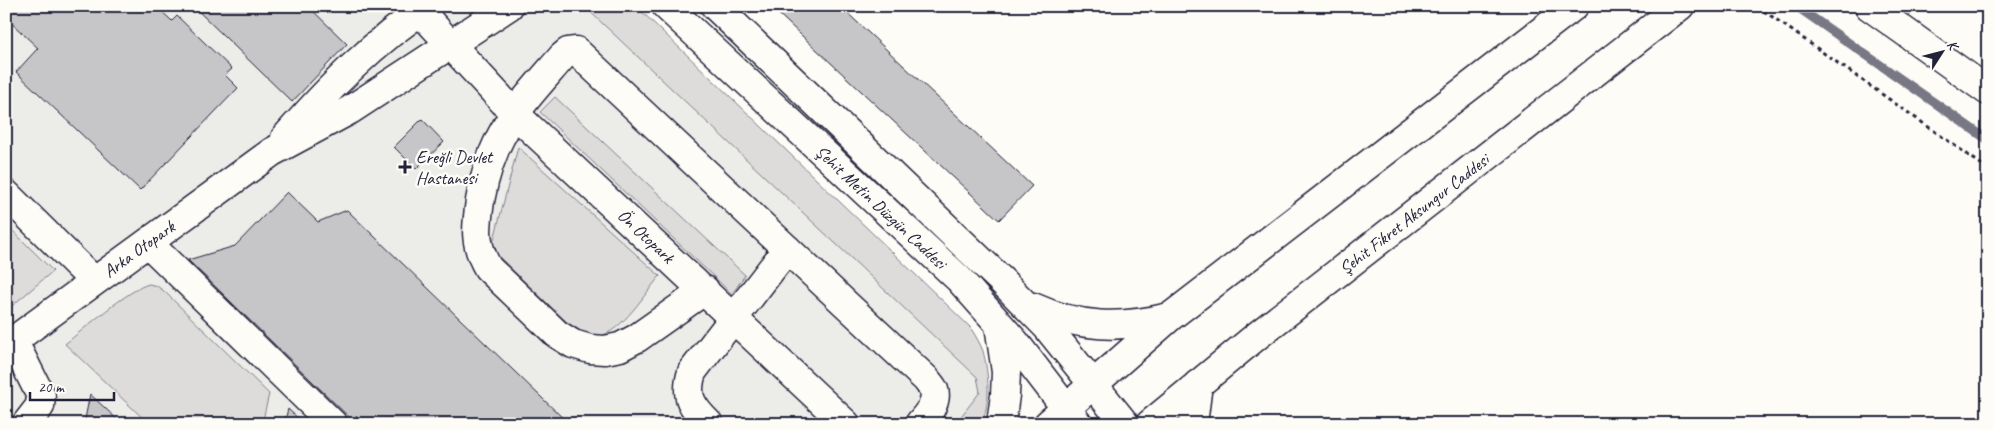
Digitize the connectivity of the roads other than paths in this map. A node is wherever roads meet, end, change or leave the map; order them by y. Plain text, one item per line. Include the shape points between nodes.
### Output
1 (509, 6) edge
2 (666, 6) edge
3 (715, 6) edge
4 (1574, 6) edge
5 (1680, 6) edge
6 (1869, 6) edge
7 (422, 8) edge
8 (451, 44) junction
9 (1988, 91) edge
10 (514, 113) junction
11 (272, 152) junction
12 (6, 194) edge
13 (148, 243) junction
14 (787, 249) junction
15 (94, 281) junction
16 (704, 290) junction
17 (1024, 303) junction
18 (1170, 317) junction
19 (734, 318) junction
20 (999, 325) junction
21 (10, 343) edge
22 (1094, 384) junction
23 (1198, 384) junction
24 (1064, 418) edge
25 (26, 424) edge
26 (333, 424) edge
27 (709, 424) edge
28 (846, 424) edge
29 (919, 424) edge
30 (1001, 424) edge
31 (1125, 424) edge
32 (1150, 424) edge
33 (1193, 424) edge

1 - 8 main road
2 - 20 main road, Şehit Metin Düzgün Caddesi via 959,279
3 - 17 main road, Şehit Metin Düzgün Caddesi
4 - 18 main road
5 - 23 main road, Şehit Fikret Aksungur Caddesi
6 - 9 main road
7 - 8 main road, Ön Otopark
7 - 11 main road via 319,99
8 - 10 main road, Ön Otopark
8 - 11 main road via 350,110
10 - 14 main road via 562,56 576,51
10 - 16 main road, Ön Otopark
10 - 16 main road via 494,149 485,174 476,228 477,243 488,268 557,334 590,349 620,347
11 - 13 main road, Arka Otopark
12 - 15 main road
13 - 15 main road, Arka Otopark
13 - 26 main road
14 - 19 main road
14 - 29 main road via 934,390 934,401
15 - 21 main road, Arka Otopark
16 - 19 main road, Ön Otopark
17 - 18 main road via 1055,317 1096,325 1145,323
17 - 22 main road, Şehit Metin Düzgün Caddesi
18 - 22 main road
19 - 27 main road via 692,372 688,385 696,410
19 - 28 main road, Ön Otopark
20 - 24 main road, Şehit Metin Düzgün Caddesi
20 - 30 main road via 1006,372
21 - 25 main road via 42,396 40,406
22 - 24 main road
22 - 31 main road, Şehit Metin Düzgün Caddesi
23 - 32 main road, Şehit Fikret Aksungur Caddesi
23 - 33 main road

